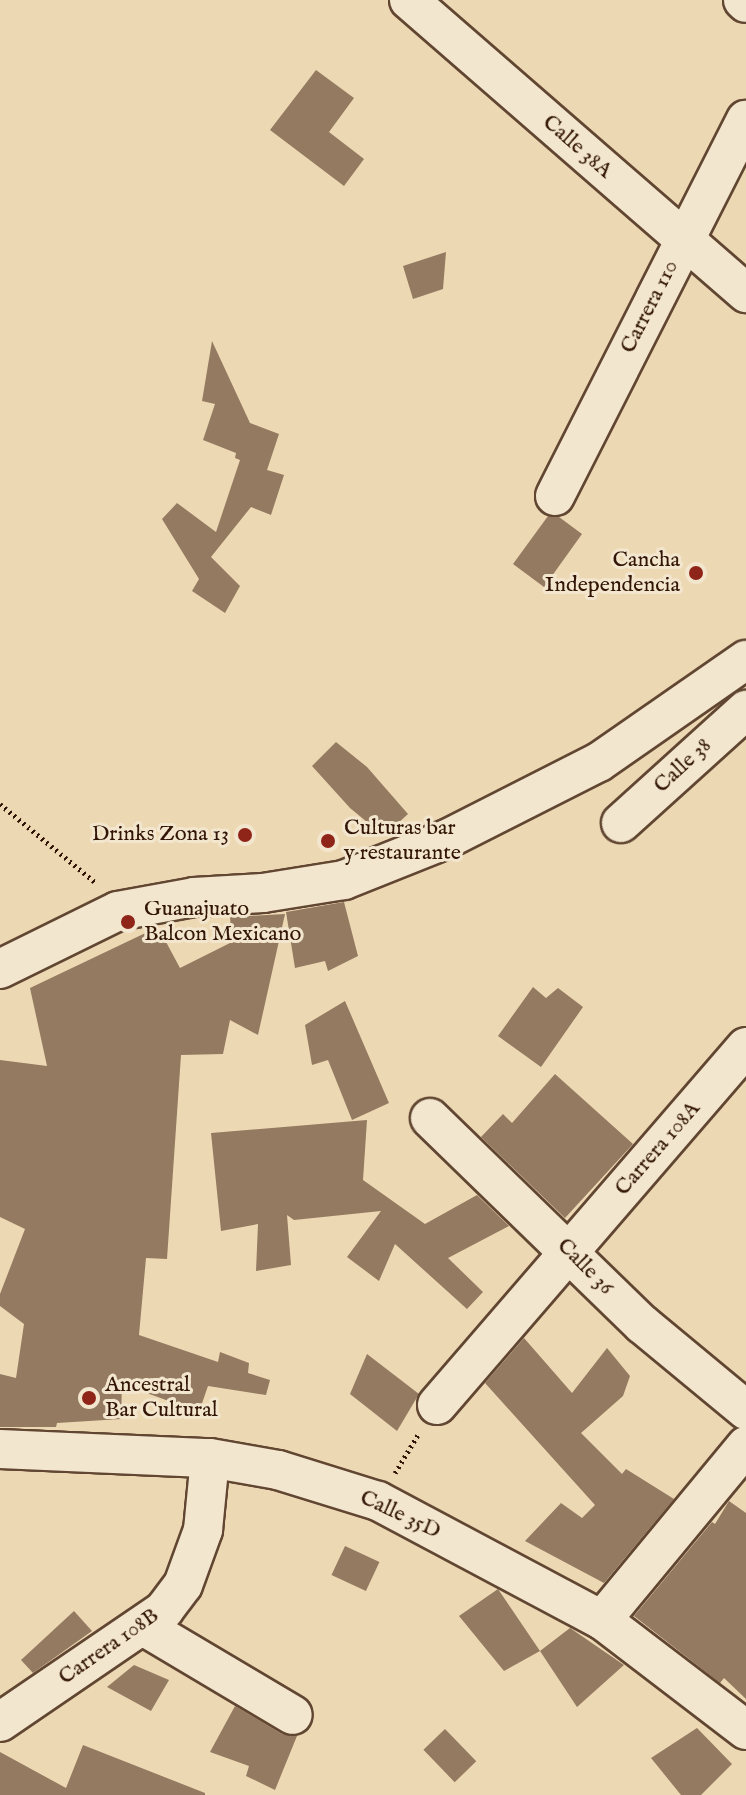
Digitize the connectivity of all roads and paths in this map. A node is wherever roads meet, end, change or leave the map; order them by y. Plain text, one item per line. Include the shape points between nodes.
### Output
1 (409, 0) edge
2 (746, 120) edge
3 (684, 239) junction
4 (746, 293) edge
5 (555, 496) dead end
6 (746, 660) edge
7 (746, 710) edge
8 (0, 804) edge
9 (621, 823) dead end
10 (118, 911) junction
11 (0, 969) edge
12 (746, 1047) edge
13 (430, 1118) dead end
14 (570, 1251) junction
15 (437, 1405) joint
16 (746, 1410) edge
17 (746, 1446) edge
18 (0, 1449) edge
19 (210, 1458) junction
20 (378, 1501) junction
21 (602, 1620) junction
22 (143, 1626) junction
23 (293, 1715) dead end
24 (0, 1722) edge
25 (746, 1730) edge

1 - 3 street, Calle 38A
2 - 3 street, Carrera 110
3 - 4 street, Calle 38A
3 - 5 street, Carrera 110
6 - 10 street via 599,762 418,851 344,880
7 - 9 street, Calle 38
8 - 10 path via 93,879
10 - 11 street
12 - 14 street, Carrera 108A
13 - 14 street, Calle 36
14 - 15 street, Carrera 108A
14 - 16 street, Calle 36 via 642,1324
15 - 20 path
17 - 21 street
18 - 19 street, Calle 35D
19 - 20 street, Calle 35D via 278,1470
19 - 22 street, Carrera 108B via 203,1530 194,1561 164,1610
20 - 21 street, Calle 35D
21 - 25 street, Calle 35D
22 - 23 street
22 - 24 street, Carrera 108B

